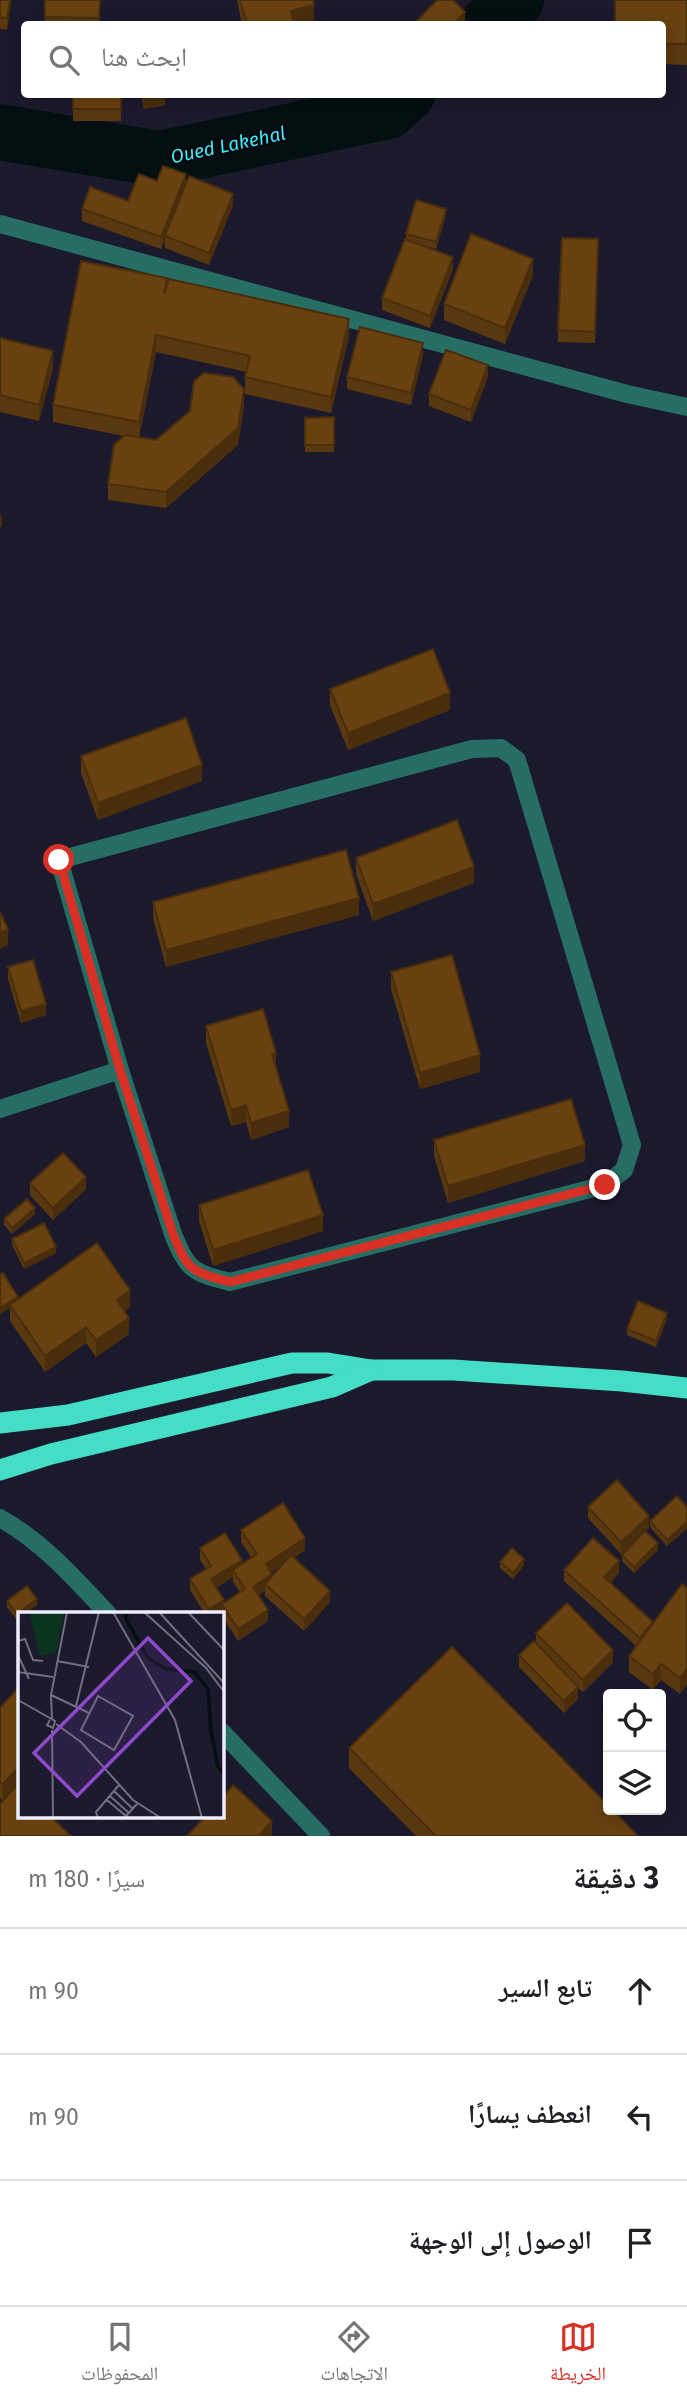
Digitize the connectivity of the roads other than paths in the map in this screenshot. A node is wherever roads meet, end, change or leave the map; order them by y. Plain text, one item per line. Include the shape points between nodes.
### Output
1 (0, 224) edge
2 (687, 407) edge
3 (120, 1070) junction
4 (0, 1109) edge
5 (371, 1370) junction
6 (687, 1388) edge
7 (0, 1423) edge
8 (0, 1470) edge
9 (0, 1517) edge
10 (106, 1612) edge
11 (224, 1734) edge
12 (321, 1836) edge

1 - 2 street
3 - 3 street via 184,1260 201,1275 230,1282 605,1185 624,1170 632,1145 517,760 501,748 472,750 59,860
3 - 4 street
5 - 6 highway via 466,1371
5 - 7 highway via 292,1363 68,1415
5 - 8 highway via 332,1387
9 - 10 street via 47,1550
11 - 12 street

